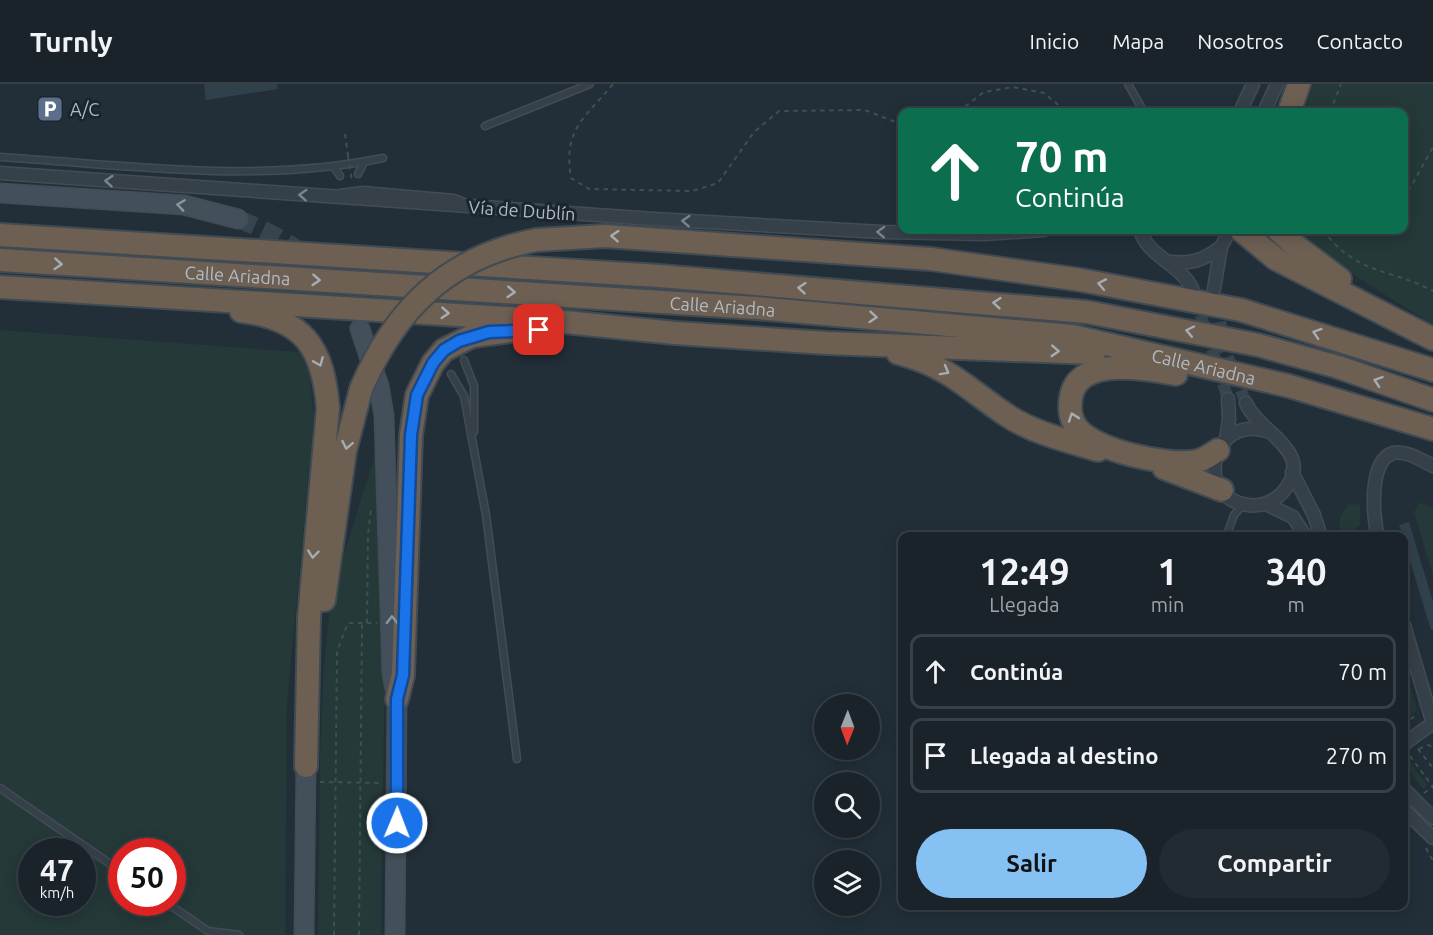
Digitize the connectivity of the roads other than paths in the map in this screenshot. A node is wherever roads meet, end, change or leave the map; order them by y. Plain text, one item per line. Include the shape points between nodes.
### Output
1 (590, 84) edge
2 (1128, 84) edge
3 (1253, 84) edge
4 (1277, 84) edge
5 (1299, 84) edge
6 (1142, 108) edge
7 (1242, 108) edge
8 (1266, 108) edge
9 (1290, 108) edge
10 (485, 126) dead end
11 (0, 157) edge
12 (383, 158) dead end
13 (365, 162) junction
14 (334, 167) junction
15 (0, 173) edge
16 (358, 174) dead end
17 (340, 176) dead end
18 (0, 193) edge
19 (238, 219) tunnel mouth
20 (898, 232) edge
21 (1142, 234) edge
22 (1228, 234) edge
23 (1246, 234) edge
24 (1282, 234) edge
25 (0, 235) edge
26 (1221, 247) junction
27 (0, 261) edge
28 (1170, 261) junction
29 (0, 287) edge
30 (1192, 288) tunnel mouth
31 (1214, 289) tunnel mouth
32 (73, 292) junction
33 (1399, 322) junction
34 (360, 329) tunnel mouth
35 (675, 333) junction
36 (1433, 339) edge
37 (849, 344) junction
38 (1158, 357) junction
39 (464, 360) dead end
40 (1433, 370) edge
41 (451, 374) dead end
42 (1228, 399) tunnel mouth
43 (1433, 400) edge
44 (1246, 403) tunnel mouth
45 (1423, 426) edge
46 (1270, 432) junction
47 (1222, 444) junction
48 (473, 445) junction
49 (1433, 466) edge
50 (1292, 472) junction
51 (1222, 490) junction
52 (1266, 504) junction
53 (1243, 505) junction
54 (1228, 532) edge
55 (1303, 532) edge
56 (1319, 532) edge
57 (1377, 532) edge
58 (1408, 639) edge
59 (397, 699) junction
60 (1433, 723) edge
61 (1408, 741) edge
62 (517, 759) dead end
63 (313, 774) junction
64 (0, 788) edge
65 (1408, 793) edge
66 (1408, 814) edge
67 (1433, 818) edge
68 (1433, 838) edge
69 (108, 862) edge
70 (186, 916) edge
71 (239, 935) edge
72 (304, 935) edge
73 (396, 935) edge

1 - 10 lane
2 - 6 lane
3 - 7 street
4 - 8 street
5 - 9 highway
11 - 14 lane via 248,172
12 - 13 lane
13 - 14 lane
13 - 16 lane
14 - 17 lane
20 -> 15 street, Vía de Dublín
19 -> 18 street via 175,204
21 - 28 street via 1154,252
22 - 26 street
23 - 33 highway via 1276,259
24 - 33 highway
43 -> 25 highway, Calle Ariadna via 1258,345 1087,312 659,276
26 - 28 street via 1206,259 1188,264
26 - 31 street
27 -> 38 highway, Calle Ariadna via 756,308 1072,336
28 - 30 street
29 - 32 highway
32 -> 35 highway via 543,320
32 -> 63 highway via 124,301 249,312 306,336 316,354 326,378 328,408 308,629
33 - 36 highway
59 -> 34 street via 392,674 384,416 379,386
35 - 37 highway
35 - 59 highway via 489,332 459,341 433,363 413,412 403,675
37 -> 38 highway
37 -> 51 highway via 926,360 960,379 1009,417 1057,438 1174,471
38 - 45 highway, Calle Ariadna via 1289,386
39 - 48 lane via 474,386
40 -> 63 highway, bridge via 1241,310 1081,280 931,259 605,236 514,244 474,260 427,291 390,333 361,389 345,451 316,661
41 - 48 lane via 464,396
42 - 47 street via 1229,420
44 - 46 street via 1252,416
47 -> 45 highway via 1204,459 1175,463 1106,446 1084,435 1072,420 1073,390 1078,381 1093,371 1151,370 1266,390
46 - 47 street via 1246,429
46 - 50 street via 1286,447
47 - 51 street via 1214,468
48 - 62 lane via 486,514
49 - 57 street via 1401,452 1384,459 1372,505
50 - 52 street via 1281,495
50 - 56 street
51 - 53 street
52 - 53 street
52 - 55 street via 1293,517
53 - 54 lane
58 - 60 street
59 - 73 street
60 - 61 street
63 - 72 street
64 - 69 lane
65 - 67 street
66 - 68 street
70 - 71 lane via 208,931

